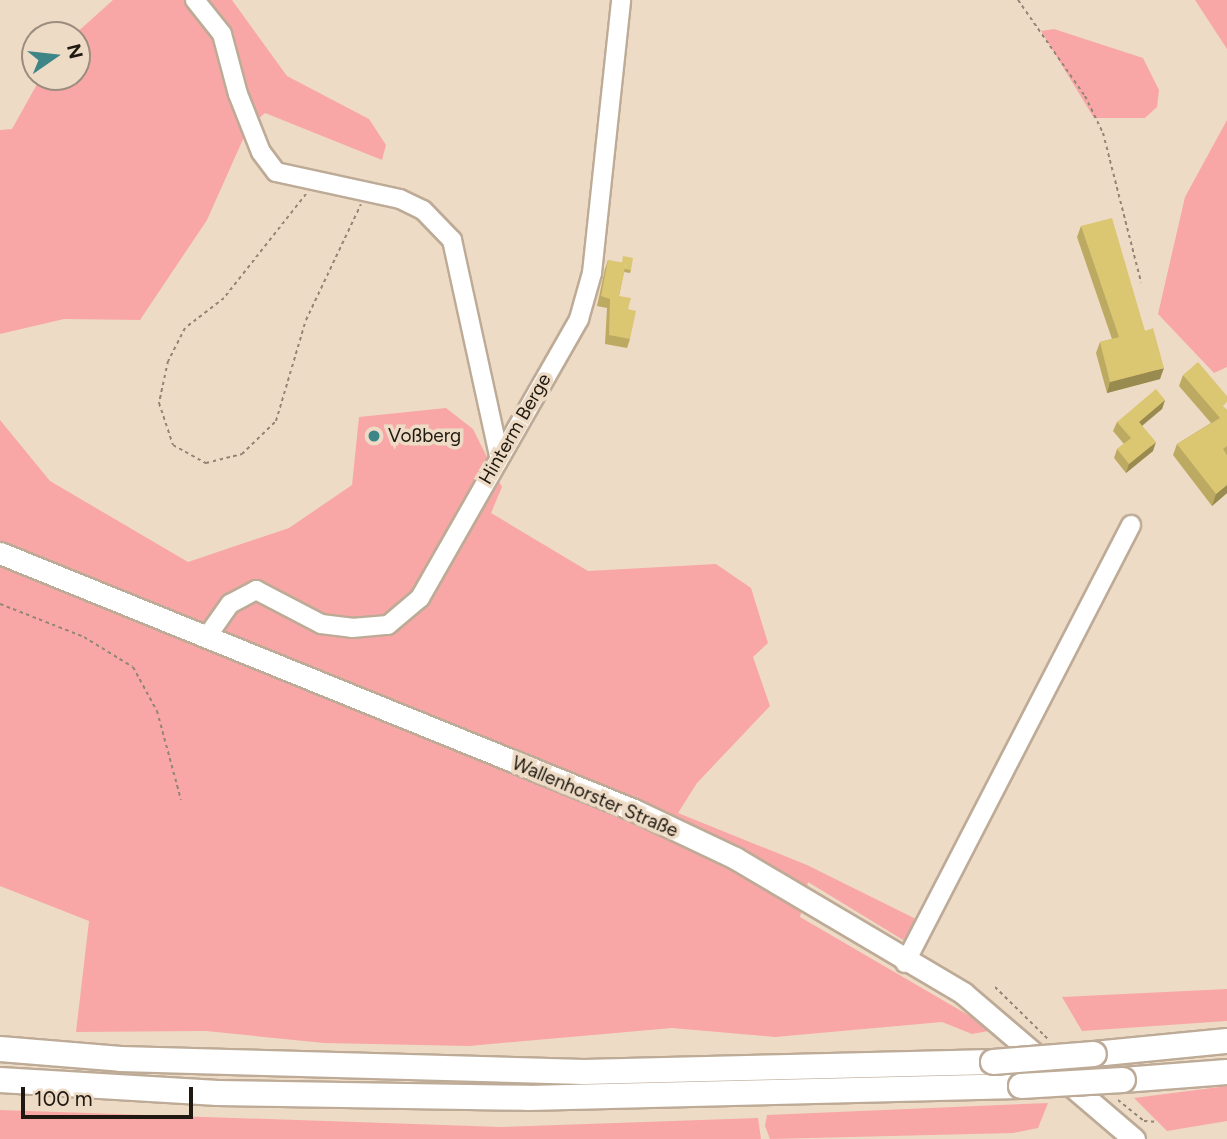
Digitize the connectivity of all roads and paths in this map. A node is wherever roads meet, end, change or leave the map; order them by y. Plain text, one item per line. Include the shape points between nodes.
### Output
1 (195, 0) edge
2 (621, 0) edge
3 (1018, 0) edge
4 (315, 181) junction
5 (368, 192) junction
6 (1141, 282) dead end
7 (499, 455) junction
8 (1131, 524) dead end
9 (0, 553) edge
10 (0, 604) edge
11 (206, 638) junction
12 (181, 800) dead end
13 (908, 960) junction
14 (1227, 1041) edge
15 (0, 1049) edge
16 (1227, 1072) edge
17 (0, 1080) edge
18 (1134, 1139) edge

1 - 4 street via 222,34 261,152 276,172
2 - 7 street, Hinterm Berge via 592,273 579,319
3 - 6 path via 1085,96 1103,133
4 - 5 street
4 - 5 path via 262,255 185,328 168,361 159,403 173,445 206,463 242,454 276,421 306,320
5 - 7 street via 423,210 452,240
7 - 11 street, Hinterm Berge via 420,598 388,625 321,624 256,590 230,604
8 - 13 street
9 - 11 main road, Wallenhorster Straße
10 - 12 path via 84,637 133,667 157,711
11 - 13 main road, Wallenhorster Straße via 634,810 789,886
13 - 18 main road, Wallenhorster Straße via 1020,1036
14 - 15 highway, bridge via 993,1062 583,1072 121,1059
16 - 17 highway, bridge via 1021,1086 528,1098 218,1093

